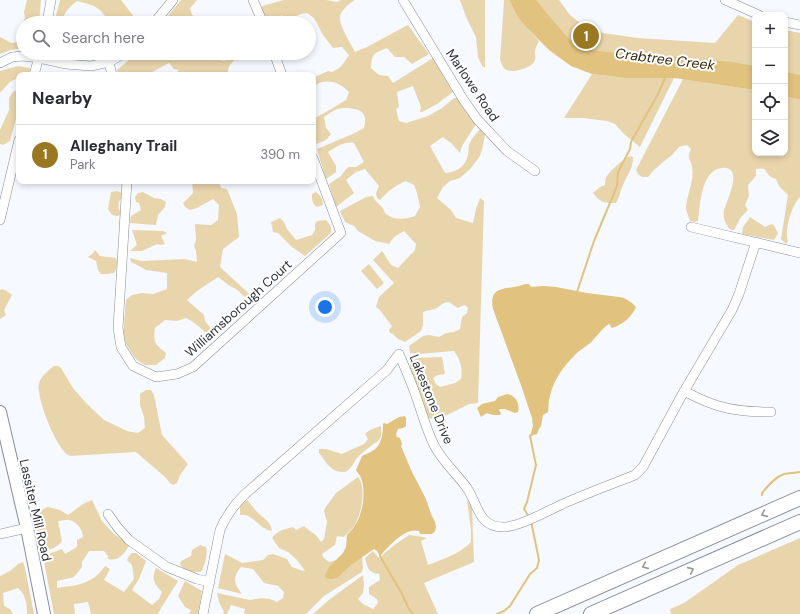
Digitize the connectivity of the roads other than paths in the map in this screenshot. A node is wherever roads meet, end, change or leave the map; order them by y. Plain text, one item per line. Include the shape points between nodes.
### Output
1 (51, 0) edge
2 (173, 0) edge
3 (253, 0) edge
4 (403, 0) edge
5 (725, 0) edge
6 (742, 3) edge
7 (755, 12) edge
8 (48, 16) edge
9 (160, 16) edge
10 (260, 16) edge
11 (788, 23) edge
12 (800, 25) edge
13 (16, 57) edge
14 (38, 60) edge
15 (54, 60) edge
16 (113, 60) edge
17 (277, 60) edge
18 (109, 62) junction
19 (0, 63) edge
20 (35, 72) edge
21 (111, 72) edge
22 (281, 72) edge
23 (16, 153) edge
24 (316, 166) edge
25 (535, 171) dead end
26 (127, 184) edge
27 (0, 220) edge
28 (691, 227) dead end
29 (756, 242) junction
30 (800, 253) edge
31 (684, 391) junction
32 (0, 412) edge
33 (771, 412) dead end
34 (800, 498) edge
35 (108, 514) dead end
36 (800, 522) edge
37 (27, 528) junction
38 (0, 534) edge
39 (210, 582) junction
40 (44, 614) edge
41 (203, 614) edge
42 (537, 614) edge
43 (591, 614) edge

1 - 8 street
2 - 9 street
3 - 10 street
4 - 25 street, Marlowe Road via 477,119 507,151
5 - 6 street
6 - 7 street
11 - 12 street
13 - 19 street
14 - 20 street
15 - 18 street via 66,64 91,66
16 - 18 street
17 - 22 street
18 - 21 street
23 - 27 street
24 - 26 street, Williamsborough Court via 341,233 193,367 177,374 156,377 133,366 121,347 118,328
28 - 29 street
29 - 30 street
29 - 31 street, Lakestone Drive via 739,294
31 - 33 street via 724,408
31 - 39 street, Lakestone Drive via 643,467 635,474 520,523 498,526 485,521 468,489 441,458 399,354 386,370 237,502 220,530
32 - 37 main road, Lassiter Mill Road
34 -> 42 highway
35 - 39 street via 129,540 162,563
43 -> 36 highway
37 - 38 street
37 - 40 main road, Lassiter Mill Road
39 - 41 street, Lakestone Drive

